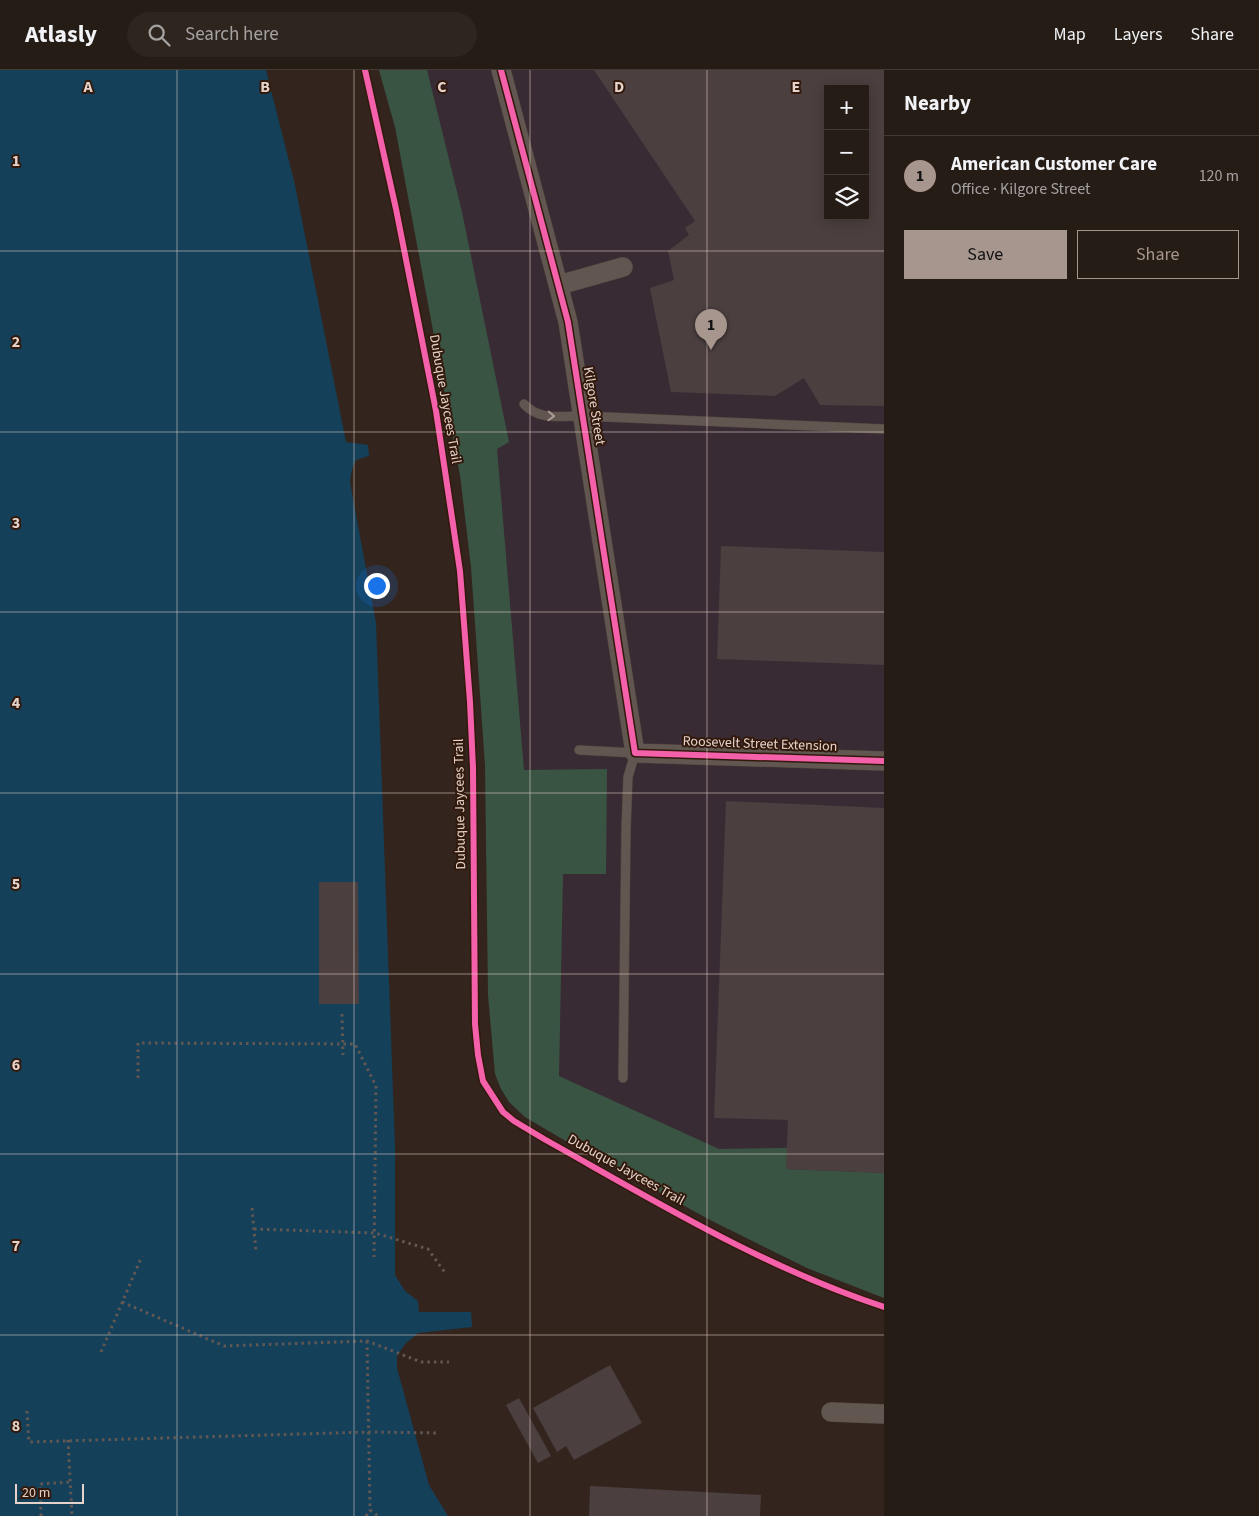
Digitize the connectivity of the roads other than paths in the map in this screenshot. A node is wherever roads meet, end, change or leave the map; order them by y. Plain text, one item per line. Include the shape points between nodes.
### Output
1 (501, 70) edge
2 (623, 268) dead end
3 (558, 285) junction
4 (524, 404) dead end
5 (583, 416) junction
6 (884, 429) edge
7 (579, 750) dead end
8 (635, 753) junction
9 (884, 761) edge
10 (623, 1078) dead end
11 (831, 1412) dead end
12 (884, 1414) edge

1 - 3 street, Kilgore Street
2 - 3 street
3 - 5 street, Kilgore Street via 568,322
4 -> 5 lane via 541,416
5 - 6 lane
5 - 8 street, Kilgore Street
7 - 8 lane
8 - 9 street, Roosevelt Street Extension
8 - 10 lane via 628,777 626,829
11 - 12 street

